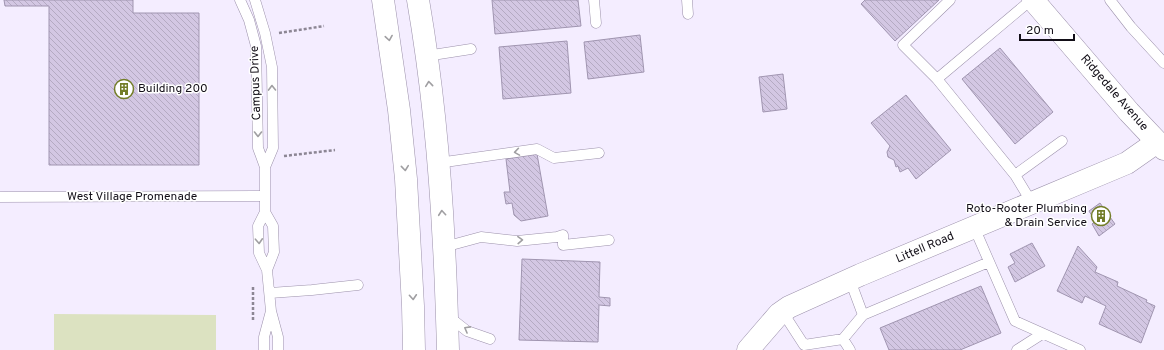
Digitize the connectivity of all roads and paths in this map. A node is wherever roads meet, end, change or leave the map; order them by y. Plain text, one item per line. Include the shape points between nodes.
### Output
1 (240, 0) edge
2 (255, 0) edge
3 (383, 0) edge
4 (418, 0) edge
5 (594, 0) edge
6 (687, 0) edge
7 (950, 0) edge
8 (1032, 0) edge
9 (1110, 0) edge
10 (688, 14) dead end
11 (596, 23) dead end
12 (324, 26) dead end
13 (288, 31) dead end
14 (470, 50) dead end
15 (426, 56) junction
16 (1164, 63) edge
17 (937, 78) junction
18 (1062, 141) dead end
19 (1160, 145) edge
20 (335, 150) dead end
21 (599, 153) dead end
22 (282, 157) dead end
23 (438, 163) junction
24 (265, 167) junction
25 (1015, 175) junction
26 (264, 196) junction
27 (0, 197) edge
28 (1032, 203) junction
29 (265, 212) junction
30 (974, 227) junction
31 (609, 240) dead end
32 (444, 247) junction
33 (989, 262) junction
34 (268, 270) junction
35 (850, 280) junction
36 (253, 285) dead end
37 (358, 285) dead end
38 (270, 293) junction
39 (271, 311) junction
40 (782, 311) junction
41 (447, 315) junction
42 (862, 315) junction
43 (253, 321) dead end
44 (1042, 334) junction
45 (490, 339) dead end
46 (843, 339) junction
47 (802, 348) edge
48 (264, 350) edge
49 (278, 350) edge
50 (414, 350) edge
51 (448, 350) edge
52 (748, 350) edge
53 (850, 350) edge
54 (1018, 350) edge
55 (1080, 350) edge

1 -> 24 lane, Campus Drive via 256,46 258,148
24 -> 2 lane, Campus Drive via 273,148 272,67
3 -> 50 main road via 406,179
4 - 15 main road
5 - 11 lane
6 - 10 lane
7 - 17 lane via 902,44
8 - 17 lane
8 - 19 main road, Ridgedale Avenue
9 - 16 lane
12 - 13 path
14 - 15 lane
23 -> 15 main road
17 - 25 lane
18 - 25 lane
19 - 28 main road, Littell Road via 1127,163
20 - 22 path
21 -> 23 lane via 554,158 538,149
32 -> 23 main road
24 - 26 lane, Campus Drive
25 - 28 lane
26 - 27 lane, West Village Promenade
26 - 29 lane, Campus Drive
28 - 30 main road, Littell Road
29 - 34 lane, Campus Drive via 273,226 274,252
29 -> 34 lane, Campus Drive via 258,226 259,252
30 - 33 lane
30 - 35 main road, Littell Road
32 -> 31 lane via 481,237 517,241 562,235 563,245
32 - 41 main road
33 - 42 lane
33 - 44 lane via 1015,321
34 - 38 lane, Campus Drive
35 - 40 main road, Littell Road
35 - 42 lane
36 - 43 path
37 - 38 lane
38 - 39 lane, Campus Drive
39 - 48 lane, Campus Drive via 264,337
39 - 49 lane, Campus Drive via 278,336
40 - 47 lane
40 - 52 main road, Littell Road
45 -> 41 lane via 467,330
41 - 51 main road
42 - 46 lane
44 - 54 lane
44 - 55 lane
46 - 47 lane
46 - 53 lane

